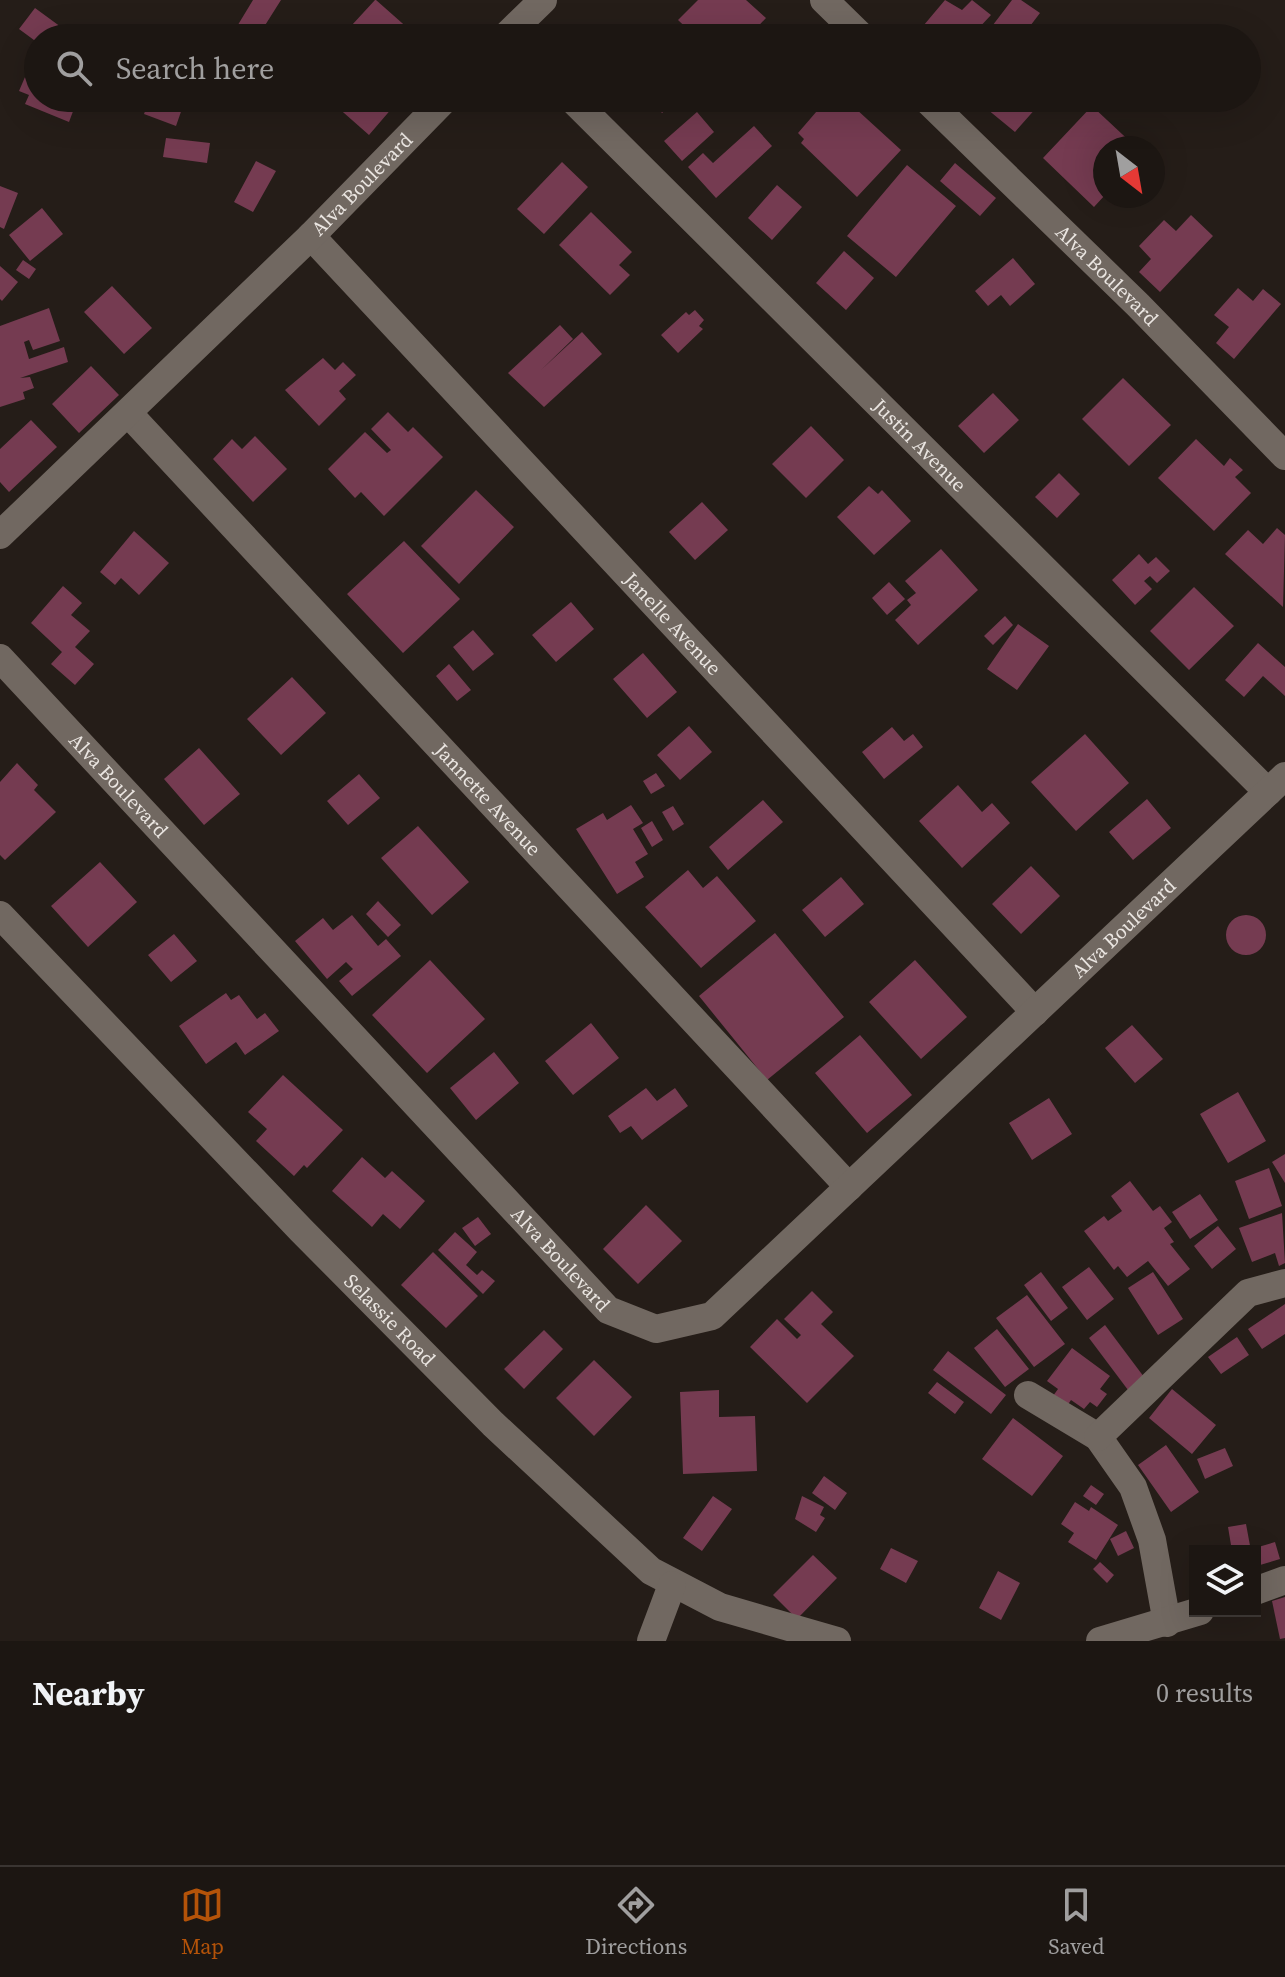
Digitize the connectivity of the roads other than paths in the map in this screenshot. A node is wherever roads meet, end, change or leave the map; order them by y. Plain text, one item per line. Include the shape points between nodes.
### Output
1 (543, 0) edge
2 (824, 0) edge
3 (520, 24) edge
4 (849, 24) edge
5 (432, 112) edge
6 (585, 112) edge
7 (939, 112) edge
8 (311, 236) junction
9 (128, 413) junction
10 (1285, 456) edge
11 (0, 535) edge
12 (0, 658) edge
13 (1276, 784) edge
14 (0, 915) edge
15 (1035, 1012) junction
16 (849, 1187) junction
17 (1285, 1283) edge
18 (1028, 1395) dead end
19 (1098, 1437) junction
20 (1285, 1580) edge
21 (672, 1585) junction
22 (1261, 1589) edge
23 (1189, 1615) edge
24 (1167, 1623) junction
25 (651, 1641) edge
26 (837, 1641) edge
27 (1100, 1641) edge

1 - 3 street
2 - 4 street
5 - 8 street, Alva Boulevard
6 - 13 street, Justin Avenue
7 - 10 street, Alva Boulevard
8 - 9 street, Alva Boulevard
8 - 15 street, Janelle Avenue
9 - 11 street, Alva Boulevard
9 - 16 street, Jannette Avenue
12 - 16 street, Alva Boulevard via 608,1310 656,1329 712,1316
13 - 15 street, Alva Boulevard
14 - 21 street, Selassie Road via 482,1413
15 - 16 street, Alva Boulevard
17 - 19 street via 1248,1293
18 - 19 street
19 - 24 street via 1133,1487 1152,1540
20 - 22 street
21 - 25 street
21 - 26 street, Selassie Road via 720,1607
23 - 24 street
24 - 27 street

